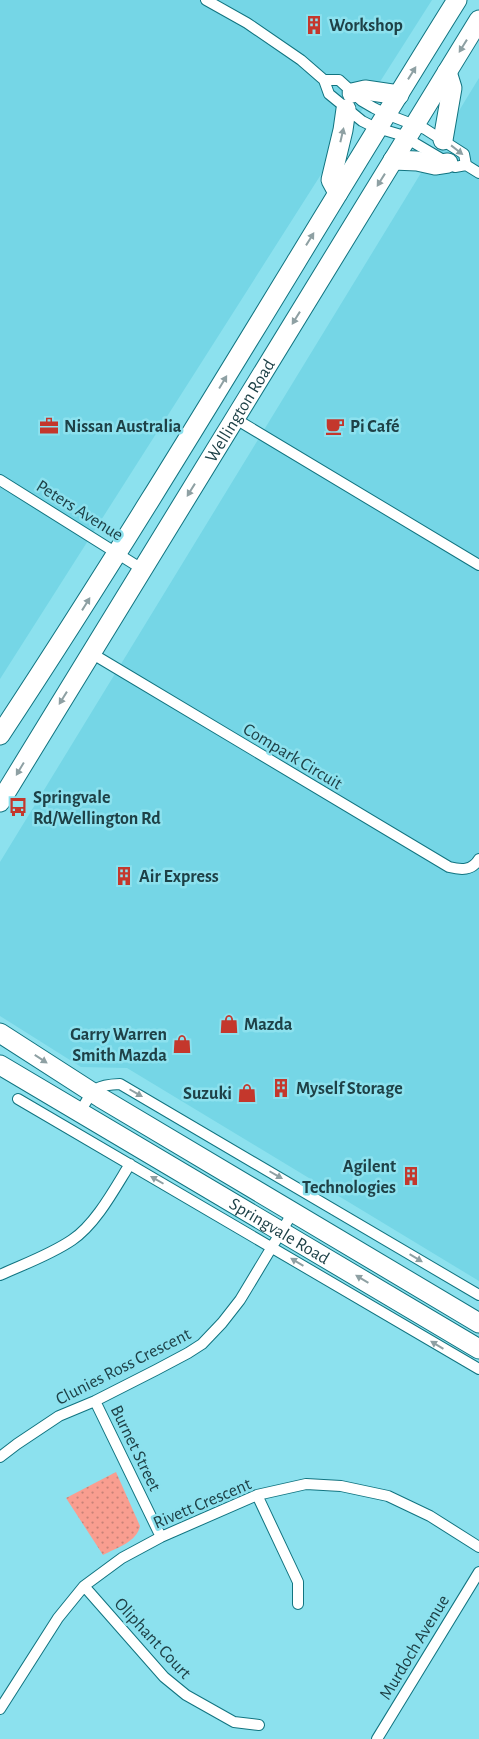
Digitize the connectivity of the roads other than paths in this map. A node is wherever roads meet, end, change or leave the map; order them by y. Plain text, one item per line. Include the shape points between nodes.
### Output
1 (206, 0) edge
2 (457, 0) edge
3 (479, 20) edge
4 (447, 72) junction
5 (324, 80) junction
6 (398, 95) junction
7 (349, 101) junction
8 (382, 121) junction
9 (411, 131) junction
10 (443, 140) junction
11 (393, 160) junction
12 (457, 164) junction
13 (479, 173) edge
14 (338, 193) junction
15 (234, 418) junction
16 (0, 480) edge
17 (117, 554) junction
18 (479, 565) edge
19 (142, 569) junction
20 (91, 653) junction
21 (0, 735) edge
22 (0, 802) edge
23 (479, 859) edge
24 (0, 1033) edge
25 (0, 1065) edge
26 (35, 1085) junction
27 (92, 1092) junction
28 (18, 1099) dead end
29 (36, 1109) junction
30 (80, 1112) junction
31 (130, 1164) junction
32 (293, 1212) junction
33 (277, 1239) junction
34 (0, 1275) edge
35 (479, 1295) edge
36 (479, 1323) edge
37 (479, 1349) edge
38 (479, 1370) edge
39 (95, 1401) junction
40 (0, 1458) edge
41 (257, 1496) junction
42 (161, 1537) junction
43 (479, 1547) edge
44 (479, 1572) edge
45 (84, 1586) junction
46 (298, 1604) dead end
47 (0, 1709) edge
48 (259, 1725) dead end
49 (377, 1739) edge

1 - 5 street via 247,23
6 -> 2 highway, Wellington Road
3 -> 4 highway, Wellington Road
4 - 9 highway, Wellington Road
4 - 10 highway via 452,88
5 - 7 street via 329,94
5 - 7 street via 339,80
6 - 7 highway via 365,90
6 - 8 highway, Wellington Road
7 - 8 street via 362,101
7 - 8 street via 362,121
14 -> 7 highway via 331,180
8 - 9 street
8 - 9 street via 394,132
8 - 14 highway, Wellington Road
9 - 10 street
9 - 11 highway, Wellington Road
9 - 12 street
10 -> 12 street via 464,154
11 - 12 highway
11 -> 15 highway, Wellington Road
12 - 13 street
17 -> 14 highway, Wellington Road
15 - 18 street
15 -> 19 highway, Wellington Road
16 - 17 street, Peters Avenue
17 - 19 street, Peters Avenue
21 -> 17 highway, Wellington Road
19 - 20 highway, Wellington Road
20 -> 22 highway, Wellington Road
20 - 23 street, Compark Circuit via 449,867 464,870
24 -> 27 highway, Springvale Road
25 - 26 highway, Springvale Road
26 - 29 street
26 - 30 highway, Springvale Road
27 - 30 street
27 - 32 highway, Springvale Road
27 -> 35 street via 104,1084 127,1087
28 - 29 street
29 - 31 street
30 - 33 highway, Springvale Road
33 -> 31 street
31 - 34 street via 106,1203 74,1239
32 - 33 street, Clunies Ross Crescent
32 - 36 highway, Springvale Road
37 -> 33 highway, Springvale Road
38 -> 33 street
33 - 39 street, Clunies Ross Crescent via 240,1300 202,1344
39 - 40 street, Clunies Ross Crescent via 59,1416
39 - 42 street, Burnet Street
41 - 42 street, Rivett Crescent
41 - 43 street, Rivett Crescent via 306,1484 340,1486 388,1496 430,1516
41 - 46 street via 298,1582
42 - 45 street, Rivett Crescent via 122,1558
44 - 49 street, Murdoch Avenue
45 - 47 street, Rivett Crescent via 58,1618
45 - 48 street, Oliphant Court via 164,1677 234,1722

